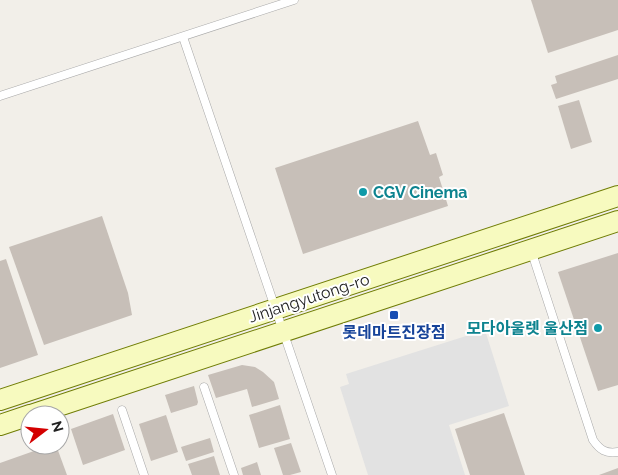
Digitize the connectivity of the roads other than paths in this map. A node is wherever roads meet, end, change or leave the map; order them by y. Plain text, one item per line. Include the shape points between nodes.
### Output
1 (294, 0) edge
2 (183, 37) junction
3 (0, 96) edge
4 (618, 196) edge
5 (618, 221) edge
6 (531, 249) junction
7 (276, 310) junction
8 (283, 331) junction
9 (204, 387) dead end
10 (0, 400) edge
11 (60, 405) edge
12 (122, 410) dead end
13 (20, 418) edge
14 (0, 425) edge
15 (618, 452) edge
16 (144, 475) edge
17 (234, 475) edge
18 (332, 475) edge

1 - 2 lane
2 - 3 lane
2 - 7 lane
4 - 7 street, Jinjangyutong-ro
5 - 6 street, Jinjangyutong-ro
6 - 8 street, Jinjangyutong-ro
6 - 15 lane via 593,440 605,452
7 - 8 lane
7 - 10 street, Jinjangyutong-ro
8 - 11 street, Jinjangyutong-ro
8 - 18 lane
9 - 17 lane
12 - 16 lane
13 - 14 street, Jinjangyutong-ro

